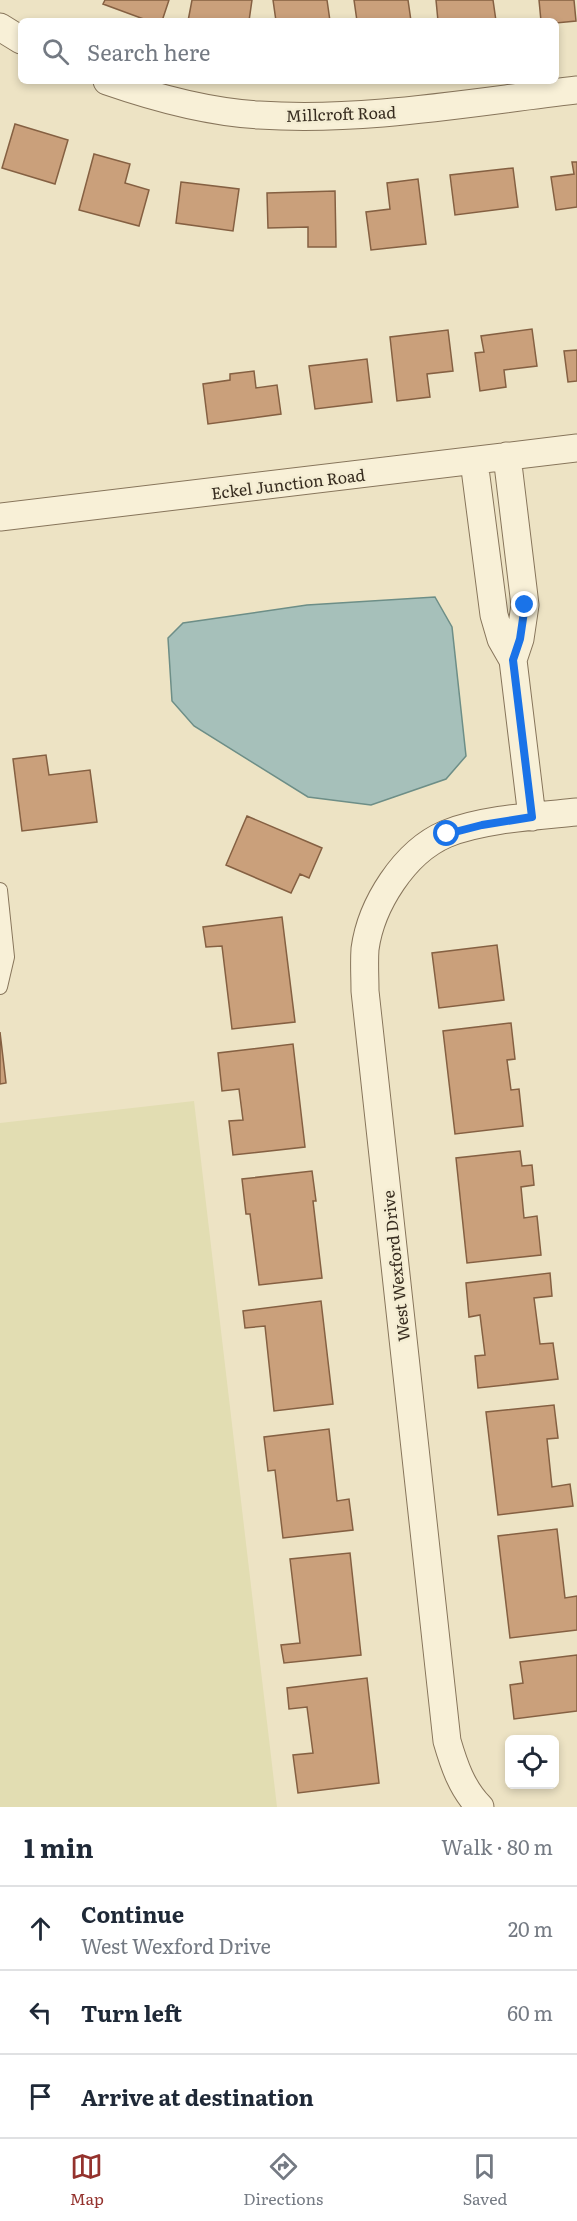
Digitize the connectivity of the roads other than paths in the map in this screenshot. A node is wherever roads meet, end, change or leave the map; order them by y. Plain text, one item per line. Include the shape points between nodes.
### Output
1 (0, 27) edge
2 (18, 38) edge
3 (116, 84) edge
4 (577, 90) edge
5 (577, 448) edge
6 (507, 456) junction
7 (474, 460) junction
8 (0, 517) edge
9 (513, 660) junction
10 (577, 812) edge
11 (532, 817) junction
12 (0, 890) edge
13 (0, 987) edge
14 (480, 1807) edge

1 - 2 street
3 - 4 street, Millcroft Road via 199,107 257,115 316,116 375,114
5 - 6 street, Eckel Junction Road
6 - 7 street, Eckel Junction Road
6 - 9 street via 525,605
7 - 8 street, Eckel Junction Road
7 - 9 street via 494,615
9 - 11 street
10 - 11 street, West Wexford Drive
11 - 14 street, West Wexford Drive via 456,831 428,844 396,874 383,896 365,950 365,991 447,1741 456,1770
12 - 13 lane via 8,957

